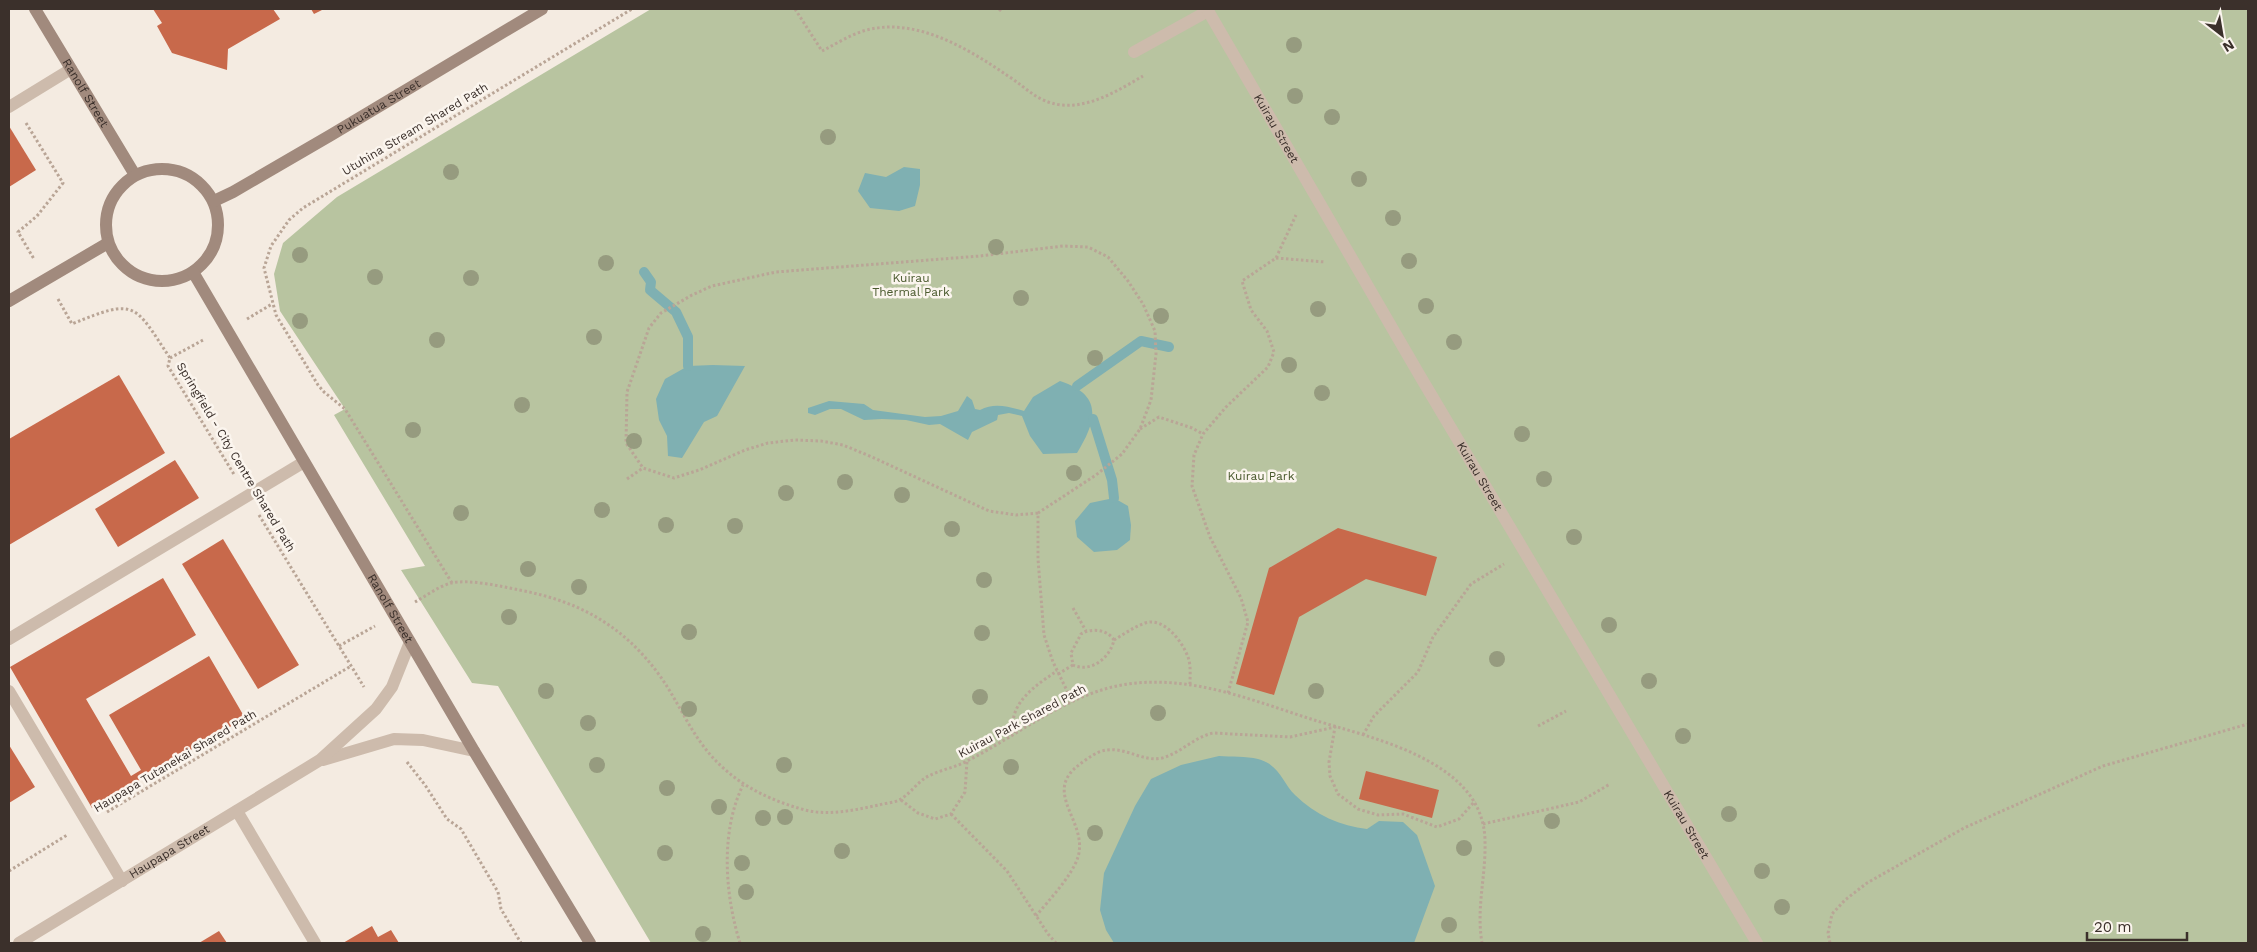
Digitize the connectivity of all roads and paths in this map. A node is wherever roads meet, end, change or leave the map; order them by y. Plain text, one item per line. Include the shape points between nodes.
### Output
1 (36, 9) edge
2 (542, 9) edge
3 (632, 9) edge
4 (796, 9) edge
5 (1208, 10) edge
6 (1134, 52) dead end
7 (71, 69) junction
8 (1144, 75) dead end
9 (12, 106) edge
10 (135, 175) junction
11 (214, 201) junction
12 (1296, 215) dead end
13 (108, 242) junction
14 (30, 252) dead end
15 (1276, 258) junction
16 (1325, 262) dead end
17 (193, 272) junction
18 (9, 301) edge
19 (60, 303) dead end
20 (272, 304) junction
21 (258, 313) dead end
22 (194, 345) dead end
23 (170, 358) junction
24 (1140, 429) junction
25 (1203, 434) junction
26 (304, 462) junction
27 (643, 468) junction
28 (627, 479) dead end
29 (248, 496) junction
30 (1038, 513) junction
31 (1524, 552) junction
32 (452, 583) junction
33 (421, 599) dead end
34 (1073, 608) dead end
35 (1086, 631) junction
36 (364, 632) dead end
37 (9, 639) edge
38 (1114, 640) junction
39 (410, 642) junction
40 (339, 646) junction
41 (1073, 665) junction
42 (351, 666) junction
43 (1058, 672) junction
44 (1190, 684) junction
45 (9, 691) edge
46 (367, 693) dead end
47 (1228, 693) junction
48 (1073, 703) junction
49 (1566, 711) dead end
50 (2248, 724) edge
51 (1538, 726) dead end
52 (1335, 727) junction
53 (1014, 733) junction
54 (1363, 735) junction
55 (474, 752) junction
56 (405, 758) dead end
57 (320, 760) junction
58 (967, 761) junction
59 (1610, 784) dead end
60 (743, 785) junction
61 (901, 800) junction
62 (1475, 801) junction
63 (237, 811) junction
64 (951, 814) junction
65 (87, 824) junction
66 (1483, 824) junction
67 (9, 870) edge
68 (122, 881) junction
69 (1036, 916) junction
70 (19, 943) edge
71 (315, 943) edge
72 (520, 943) edge
73 (590, 943) edge
74 (740, 943) edge
75 (1056, 943) edge
76 (1482, 943) edge
77 (1757, 943) edge
78 (1830, 943) edge

1 - 7 main road, Ranolf Street
2 - 11 main road, Pukuatua Street via 315,145
3 - 20 path, Utuhina Stream Shared Path via 303,208 271,246 264,268
4 - 8 path via 822,51 866,30 888,27 925,32 973,54 1009,76 1034,97 1060,105 1096,100
5 - 6 street
5 - 31 street, Kuirau Street
7 - 9 street
7 - 10 main road, Ranolf Street
9 - 14 path via 63,183 37,216 18,232
10 - 11 main road via 162,168 178,170 205,187
10 - 13 main road via 118,189 110,203 106,218
11 - 17 main road via 219,228 217,241 204,264
12 - 15 path
13 - 17 main road via 120,263 147,280 163,282
13 - 18 main road
15 - 16 path
15 - 25 path via 1242,281 1251,310 1267,332 1274,352 1268,367
17 - 26 main road, Ranolf Street
19 - 23 path, Springfield - City Centre Shared Path via 72,324 99,312 126,307 137,312
20 - 21 path
20 - 32 path, Utuhina Stream Shared Path via 318,385 345,409
22 - 23 path
23 - 29 path, Springfield - City Centre Shared Path via 168,366
24 - 25 path via 1159,417
24 - 27 path via 1151,400 1155,331 1143,304 1108,257 1088,247 1062,246 980,256 776,272 712,286 692,295 661,313 649,328 627,392 626,443
24 - 30 path via 1122,454
25 - 47 path via 1194,455 1192,486 1210,537 1241,598 1248,622
26 - 29 street
26 - 39 main road, Ranolf Street
27 - 28 path
27 - 30 path via 674,478 768,443 822,441 843,445 872,457 989,511 1016,515
29 - 37 street
29 - 40 path, Springfield - City Centre Shared Path
30 - 43 path via 1044,635
31 - 54 path via 1471,584 1433,637 1418,672 1374,716
31 - 77 street, Kuirau Street
32 - 33 path
32 - 60 path via 492,584 547,595 600,617 636,647 659,674 699,740 718,764
34 - 35 path
35 - 38 path via 1103,632
35 - 41 path via 1073,647
36 - 40 path
38 - 41 path via 1109,654 1098,663 1083,668
38 - 44 path via 1146,623 1162,624 1188,657
39 - 55 main road, Ranolf Street
39 - 57 street, Haupapa Street via 392,687 376,709
40 - 42 path, Springfield - City Centre Shared Path
41 - 43 path
42 - 46 path, Springfield - City Centre Shared Path
42 - 65 path, Haupapa Tutanekai Shared Path
43 - 48 path
43 - 53 path via 1024,696 1012,719
44 - 47 path, Kuirau Park Shared Path
44 - 48 path, Kuirau Park Shared Path via 1126,684 1098,691
45 - 65 street
47 - 52 path, Kuirau Park Shared Path
48 - 53 path, Kuirau Park Shared Path
49 - 51 path
50 - 78 path via 2103,766 1964,828 1867,883 1845,900 1832,914 1828,933
52 - 54 path, Kuirau Park Shared Path
52 - 62 path via 1330,776 1338,794 1358,809 1378,815 1403,814 1437,827 1459,819
52 - 69 path via 1290,737 1213,733 1203,735 1179,752 1160,758 1117,749 1100,752 1080,763 1065,781 1063,795 1078,829 1078,858
53 - 58 path, Kuirau Park Shared Path
54 - 62 path, Kuirau Park Shared Path via 1429,761 1454,779
55 - 57 street, Haupapa Street via 423,740 394,739
55 - 73 main road, Ranolf Street
56 - 72 path via 447,819 461,829 498,892 501,909
57 - 63 street, Haupapa Street
58 - 61 path, Kuirau Park Shared Path via 927,776
58 - 64 path via 965,792
59 - 66 path via 1579,802
60 - 61 path via 782,803 810,811 840,813
60 - 74 path via 734,804 728,842 734,926
61 - 64 path via 918,813 935,819
62 - 66 path, Kuirau Park Shared Path
63 - 68 street, Haupapa Street
63 - 71 street
64 - 69 path via 1007,871
65 - 67 path, Haupapa Tutanekai Shared Path
65 - 68 street
66 - 76 path, Kuirau Park Shared Path via 1485,854 1479,912
68 - 70 street, Haupapa Street
69 - 75 path

